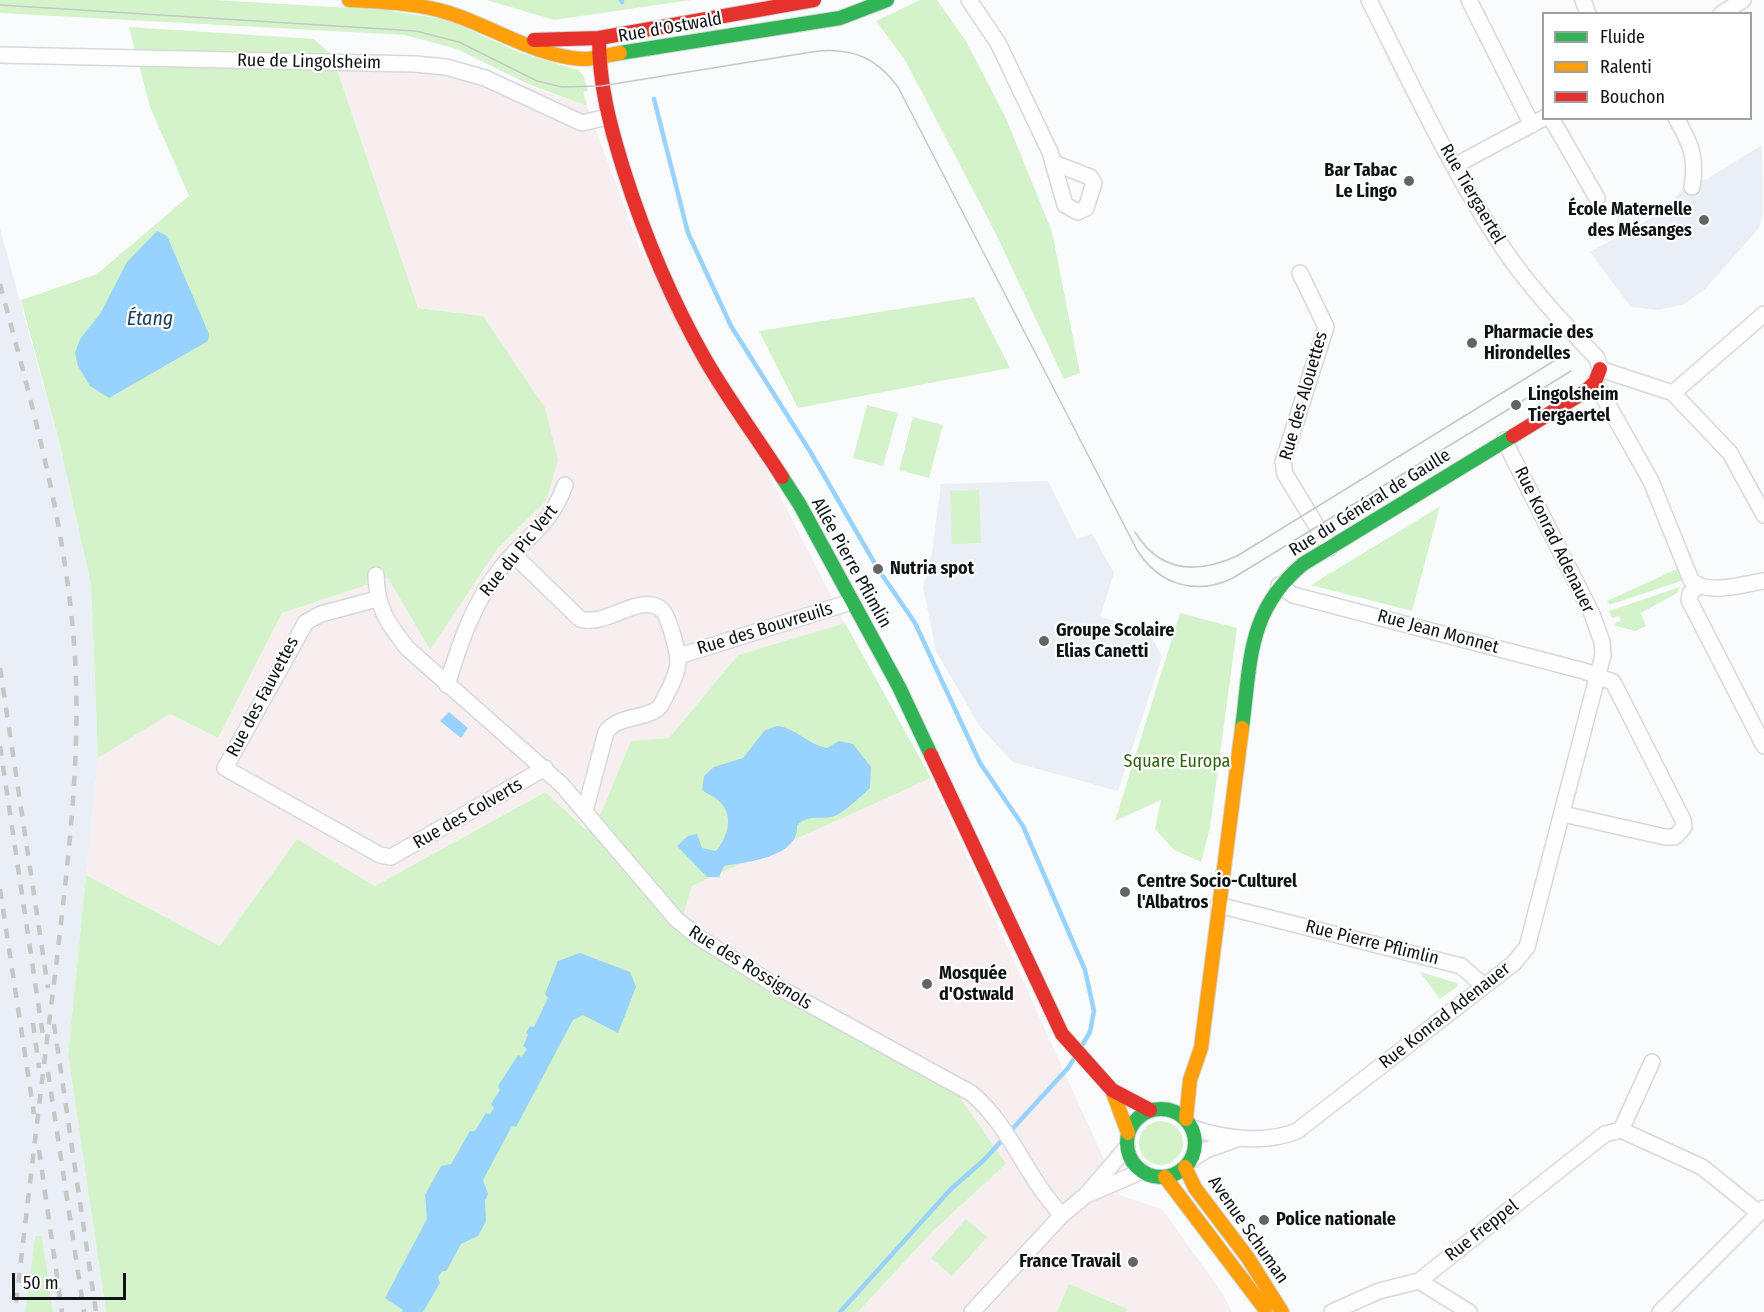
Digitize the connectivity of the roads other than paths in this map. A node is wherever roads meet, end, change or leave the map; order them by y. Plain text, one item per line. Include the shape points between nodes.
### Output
1 (349, 0) edge
2 (813, 0) edge
3 (887, 0) edge
4 (969, 0) edge
5 (1368, 0) edge
6 (1469, 0) edge
7 (1743, 0) edge
8 (1724, 12) edge
9 (511, 37) junction
10 (599, 38) junction
11 (0, 55) edge
12 (598, 58) junction
13 (606, 117) junction
14 (1552, 120) edge
15 (1677, 120) edge
16 (1538, 121) edge
17 (1054, 164) dead end
18 (1454, 166) junction
19 (1690, 181) dead end
20 (1597, 198) dead end
21 (1300, 273) dead end
22 (1764, 314) edge
23 (1598, 376) junction
24 (1672, 393) junction
25 (1504, 440) junction
26 (566, 485) dead end
27 (1764, 516) edge
28 (1330, 548) junction
29 (514, 555) junction
30 (376, 575) dead end
31 (1764, 581) edge
32 (1279, 585) junction
33 (1697, 586) junction
34 (377, 599) junction
35 (851, 602) junction
36 (679, 656) junction
37 (1599, 675) junction
38 (447, 685) junction
39 (1764, 746) edge
40 (545, 768) junction
41 (585, 811) junction
42 (1563, 814) junction
43 (391, 857) joint
44 (1218, 905) junction
45 (1484, 986) junction
46 (1652, 1062) dead end
47 (1190, 1080) junction
48 (1112, 1090) junction
49 (1156, 1109) junction
50 (1189, 1124) junction
51 (1621, 1130) junction
52 (1240, 1138) junction
53 (1128, 1140) junction
54 (1188, 1164) junction
55 (1142, 1171) junction
56 (1165, 1177) junction
57 (1086, 1195) junction
58 (1761, 1211) edge
59 (1062, 1215) junction
60 (1419, 1281) junction
61 (972, 1312) edge
62 (1267, 1312) edge
63 (1282, 1312) edge
64 (1332, 1312) edge
65 (1469, 1312) edge
66 (1660, 1312) edge

1 - 9 street via 424,6
2 - 10 street, Rue d'Ostwald
3 - 12 street, Rue d'Ostwald via 840,18
4 - 17 street via 998,43
5 - 18 street, Rue Tiergaertel
6 - 16 street
7 - 8 street
9 - 10 street via 561,42
9 - 12 street via 559,56
10 - 12 street, Allée Pierre Pflimlin
11 - 13 street, Rue de Lingolsheim via 446,67 485,78 582,123
12 - 13 street, Allée Pierre Pflimlin
13 - 35 street, Allée Pierre Pflimlin via 640,223 668,288 706,360 800,505
14 - 20 street
15 - 19 street via 1690,142 1696,164
16 - 18 street
18 - 23 street, Rue Tiergaertel via 1504,248 1546,304 1598,358
21 - 28 street, Rue des Alouettes via 1326,327 1283,462 1284,474
22 - 24 street
23 - 24 street
23 - 25 street, Rue du Général de Gaulle
23 - 33 street, Rue Tiergaertel via 1651,481 1691,580
24 - 27 street via 1730,453
25 - 28 street, Rue du Général de Gaulle
25 - 37 street, Rue Konrad Adenauer via 1599,632 1604,655
26 - 29 street, Rue du Pic Vert via 550,518
28 - 32 street, Rue du Général de Gaulle
29 - 36 street, Rue des Bouvreuils via 580,619 594,620 648,605 660,608
29 - 38 street, Rue du Pic Vert via 474,610
30 - 34 street, Rue des Rossignols
31 - 33 street via 1713,588
32 - 37 street, Rue Jean Monnet via 1293,595
32 - 44 street, Rue du Général de Gaulle via 1267,601 1255,630
33 - 39 street via 1689,600
34 - 38 street, Rue des Rossignols via 407,648
34 - 43 street, Rue des Fauvettes via 306,622 225,768 380,855
35 - 36 street, Rue des Bouvreuils
35 - 48 street, Allée Pierre Pflimlin via 899,687 1062,1034
36 - 41 street, Rue des Bouvreuils via 676,677 659,707 615,724 606,732
37 - 42 street, Rue Konrad Adenauer
37 - 42 street via 1613,682 1684,827 1675,837 1665,837
38 - 40 street, Rue des Rossignols
40 - 41 street, Rue des Rossignols
40 - 43 street, Rue des Colverts
41 - 59 street, Rue des Rossignols via 686,928 776,986 971,1093 987,1108 1045,1197
42 - 45 street, Rue Konrad Adenauer via 1527,947 1514,963
44 - 45 street, Rue Pierre Pflimlin via 1461,966
44 - 47 street, Rue du Général de Gaulle via 1201,1048
45 - 52 street, Rue Konrad Adenauer via 1297,1131 1283,1137
46 - 51 street
47 - 49 street, Rue du Général de Gaulle
47 - 50 street, Rue du Général de Gaulle
48 - 49 street, Allée Pierre Pflimlin
48 - 53 street, Allée Pierre Pflimlin
49 - 50 street via 1172,1110
49 - 53 street via 1140,1115
50 - 52 street, Rue Konrad Adenauer
50 - 54 street via 1195,1150
51 - 58 street via 1701,1167
51 - 60 street, Rue Freppel via 1605,1134
52 - 54 street, Rue Konrad Adenauer via 1206,1150
53 - 55 street via 1130,1156
53 - 57 street
54 - 56 street
54 - 63 street, Avenue Schuman via 1196,1188
55 - 56 street
55 - 57 street
56 - 62 street, Avenue Schuman
57 - 59 street
58 - 66 street
59 - 61 street
60 - 64 street, Rue Freppel via 1378,1291
60 - 65 street

